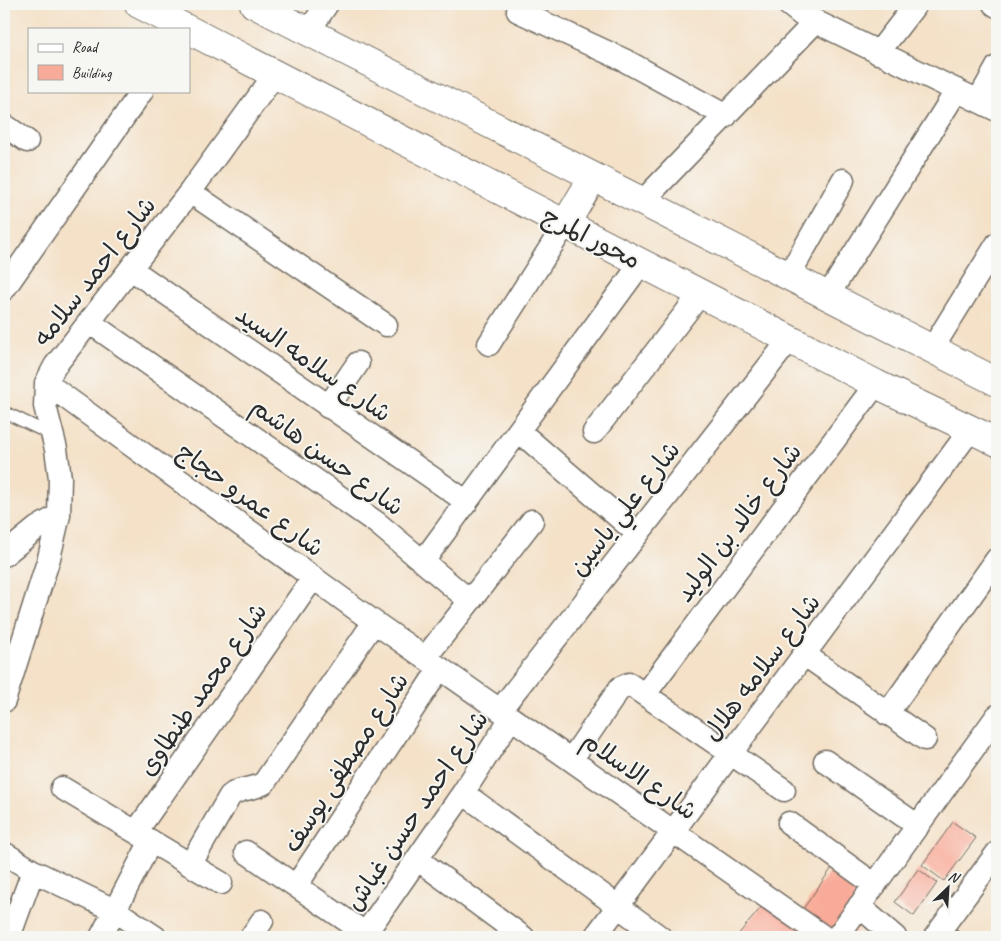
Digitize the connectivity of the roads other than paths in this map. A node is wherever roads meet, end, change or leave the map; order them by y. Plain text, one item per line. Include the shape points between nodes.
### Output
1 (139, 4) edge
2 (254, 4) edge
3 (327, 4) edge
4 (916, 4) edge
5 (804, 11) edge
6 (518, 12) dead end
7 (185, 28) edge
8 (190, 31) edge
9 (308, 32) junction
10 (878, 53) junction
11 (997, 67) edge
12 (274, 74) junction
13 (957, 90) junction
14 (141, 92) edge
15 (988, 105) edge
16 (726, 116) junction
17 (4, 126) edge
18 (27, 141) dead end
19 (593, 178) junction
20 (843, 180) dead end
21 (190, 192) junction
22 (642, 202) junction
23 (566, 223) junction
24 (997, 244) edge
25 (642, 262) junction
26 (131, 269) junction
27 (788, 277) junction
28 (4, 289) edge
29 (701, 293) junction
30 (827, 296) junction
31 (89, 322) junction
32 (386, 324) dead end
33 (790, 339) junction
34 (489, 344) dead end
35 (932, 349) junction
36 (358, 363) dead end
37 (997, 382) edge
38 (46, 383) junction
39 (876, 384) junction
40 (328, 407) junction
41 (4, 412) edge
42 (971, 429) junction
43 (519, 431) junction
44 (594, 432) dead end
45 (52, 435) junction
46 (997, 442) edge
47 (466, 502) junction
48 (59, 514) junction
49 (532, 521) dead end
50 (638, 534) junction
51 (4, 555) edge
52 (997, 559) edge
53 (424, 560) junction
54 (314, 578) junction
55 (470, 601) junction
56 (374, 622) junction
57 (804, 655) junction
58 (432, 663) junction
59 (5, 691) edge
60 (645, 694) junction
61 (506, 714) junction
62 (887, 714) junction
63 (997, 716) edge
64 (925, 740) dead end
65 (731, 753) junction
66 (571, 760) junction
67 (824, 761) dead end
68 (62, 788) dead end
69 (784, 790) dead end
70 (463, 793) junction
71 (789, 823) dead end
72 (918, 826) junction
73 (674, 832) junction
74 (144, 837) junction
75 (246, 852) dead end
76 (4, 853) edge
77 (997, 853) edge
78 (417, 860) junction
79 (190, 865) junction
80 (33, 871) junction
81 (220, 883) dead end
82 (875, 885) junction
83 (296, 886) junction
84 (618, 906) junction
85 (860, 906) junction
86 (116, 911) junction
87 (366, 936) edge
88 (9, 937) edge
89 (101, 937) edge
90 (155, 937) edge
91 (524, 937) edge
92 (595, 937) edge
93 (660, 937) edge
94 (824, 937) edge
95 (837, 937) edge
96 (895, 937) edge
97 (934, 937) edge

1 - 7 main road, محور المرج
2 - 9 main road
3 - 9 street
4 - 10 street
5 - 10 street
5 - 16 street
6 - 16 street via 624,60
8 - 12 main road, محور المرج
9 - 19 main road
10 - 13 street
11 - 15 street
12 - 21 street, شارع احمد سلامه
12 - 23 main road, محور المرج
13 - 15 street
13 - 30 street
14 - 28 street
16 - 22 street
17 - 18 street
19 - 22 main road
19 - 23 main road
20 - 27 street
21 - 26 street, شارع احمد سلامه
21 - 32 street
22 - 27 main road
23 - 25 main road, محور المرج
23 - 34 street
24 - 35 street
25 - 29 main road, محور المرج
25 - 43 street
26 - 31 street, شارع احمد سلامه
26 - 40 street, شارع سلامه السيد
27 - 30 main road
29 - 33 main road, محور المرج
29 - 44 street
30 - 35 main road
31 - 38 street, شارع احمد سلامه
31 - 53 street, شارع حسن هاشم via 321,482
33 - 39 main road, محور المرج
33 - 50 street, شارع علي ياسين
35 - 37 main road
36 - 40 street
38 - 45 street, شارع احمد سلامه via 45,406
38 - 54 street, شارع عمرو حجاج
39 - 42 main road, محور المرج
39 - 60 street, شارع خالد بن الوليد
40 - 47 street, شارع سلامه السيد
41 - 45 lane
42 - 46 main road, محور المرج
42 - 57 street, شارع سلامه هلال
43 - 47 street
43 - 50 street
45 - 48 street, شارع احمد سلامه via 60,478
47 - 53 street
48 - 51 street
48 - 59 street, شارع احمد سلامه via 49,558
49 - 55 street
50 - 61 street, شارع علي ياسين
52 - 62 street
53 - 55 street, شارع حسن هاشم
54 - 56 street, شارع عمرو حجاج
54 - 74 street, شارع محمد طنطاوى
55 - 58 street
56 - 58 street, شارع عمرو حجاج
56 - 79 street via 264,784 256,789 236,791 230,796
57 - 62 street
57 - 65 street, شارع سلامه هلال
58 - 61 street, شارع الاسلام
58 - 83 street, شارع مصطفى يوسف
60 - 65 street
60 - 66 street via 630,684 622,686
61 - 66 street, شارع الاسلام
61 - 70 street, شارع احمد حسن غباش
62 - 64 street
63 - 72 street
65 - 69 street
65 - 73 street, شارع سلامه هلال
66 - 73 street, شارع الاسلام
67 - 72 street
68 - 74 street
70 - 78 street, شارع احمد حسن غباش
70 - 84 street
71 - 82 street
72 - 82 street
73 - 84 street, شارع سلامه هلال
73 - 94 street, شارع الاسلام
74 - 79 street
74 - 86 street, شارع محمد طنطاوى
75 - 83 street
76 - 80 street
77 - 97 street
78 - 87 street, شارع احمد حسن غباش
78 - 91 street
79 - 81 street
80 - 86 street
80 - 88 street
82 - 85 street
83 - 87 street
84 - 92 street, شارع سلامه هلال
84 - 93 street
85 - 95 street
85 - 96 street
86 - 89 street, شارع محمد طنطاوى
86 - 90 street

